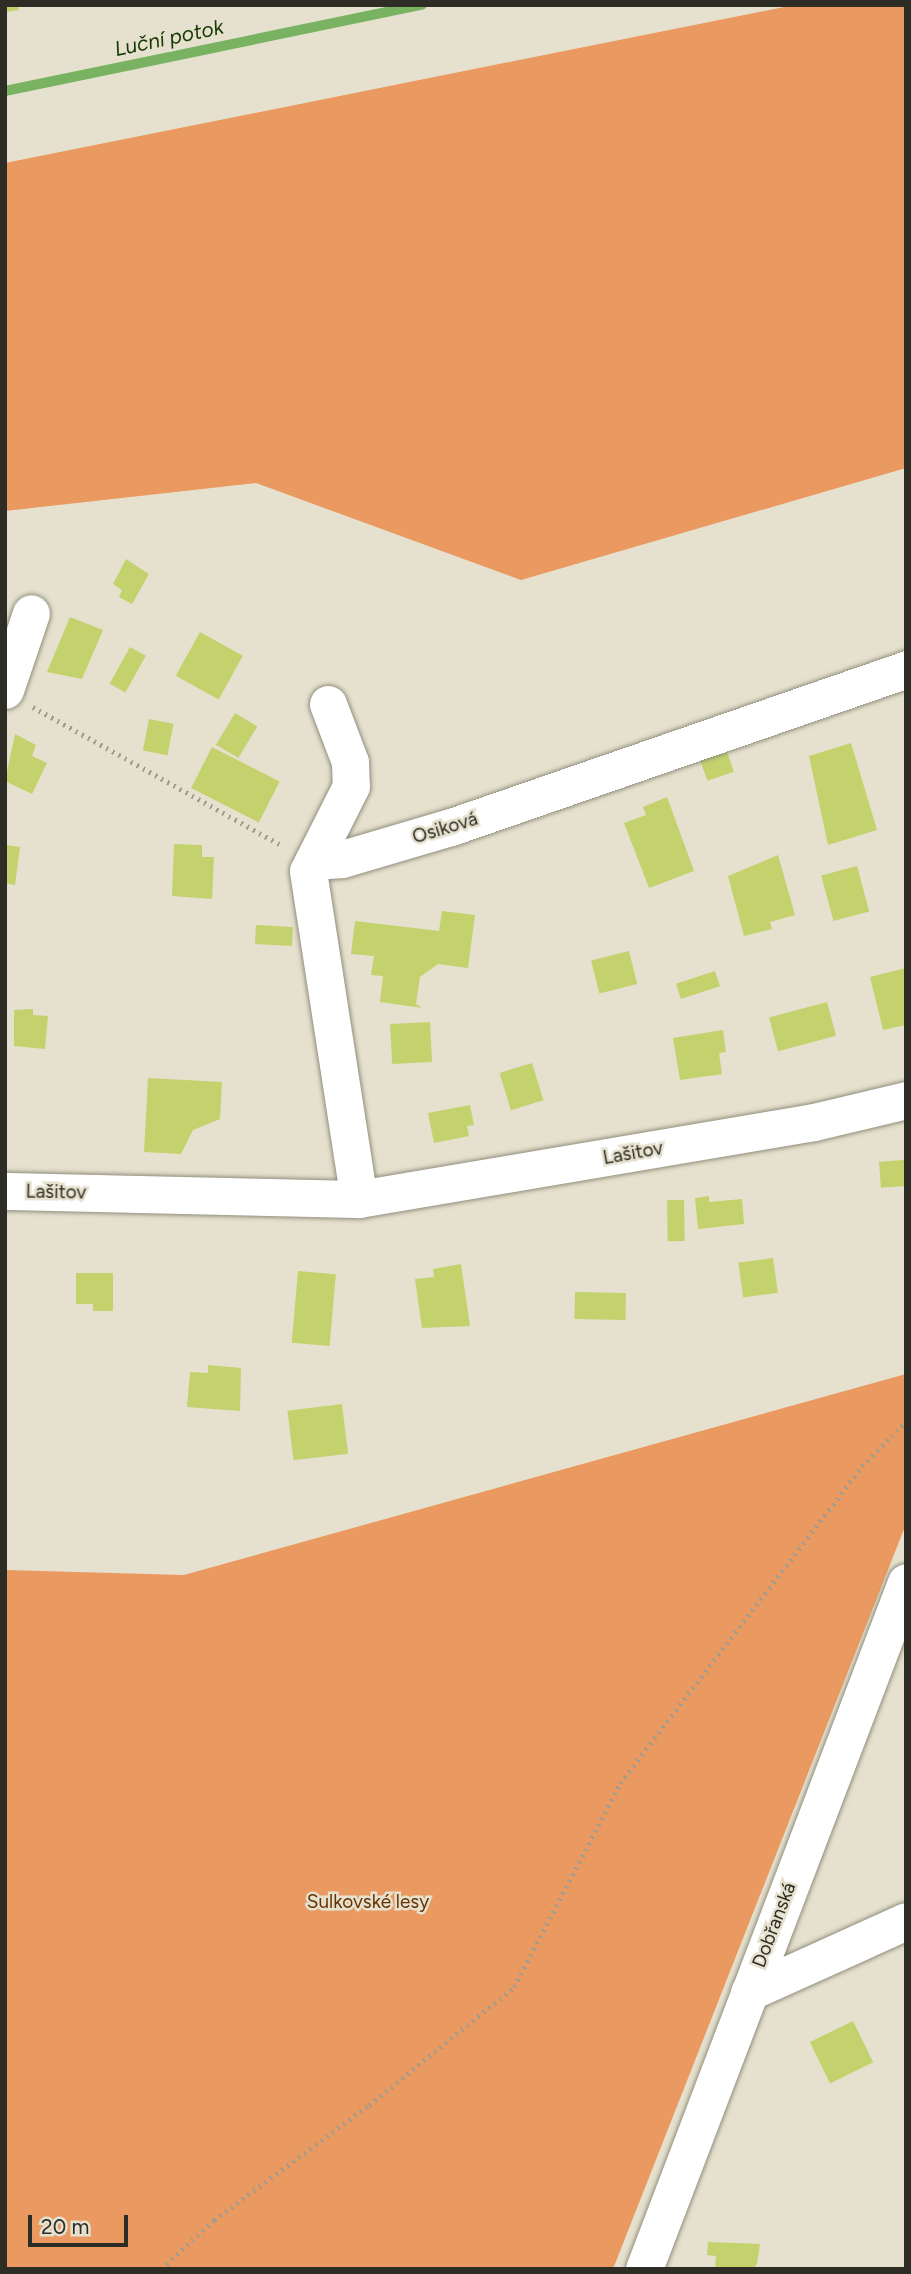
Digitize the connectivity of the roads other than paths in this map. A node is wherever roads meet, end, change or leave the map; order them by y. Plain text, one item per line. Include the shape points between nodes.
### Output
1 (31, 613) dead end
2 (906, 669) edge
3 (16, 696) edge
4 (328, 704) dead end
5 (313, 861) junction
6 (906, 1100) edge
7 (5, 1191) edge
8 (359, 1199) junction
9 (906, 1582) edge
10 (906, 1921) edge
11 (749, 1992) junction
12 (644, 2269) edge

1 - 3 street
2 - 5 street, Osiková via 451,827 342,859
4 - 5 street via 350,762 351,786
5 - 8 street via 308,871 323,982
6 - 8 street, Lašitov via 814,1122
7 - 8 street, Lašitov
9 - 11 street, Dobřanská
10 - 11 street
11 - 12 street, Dobřanská

